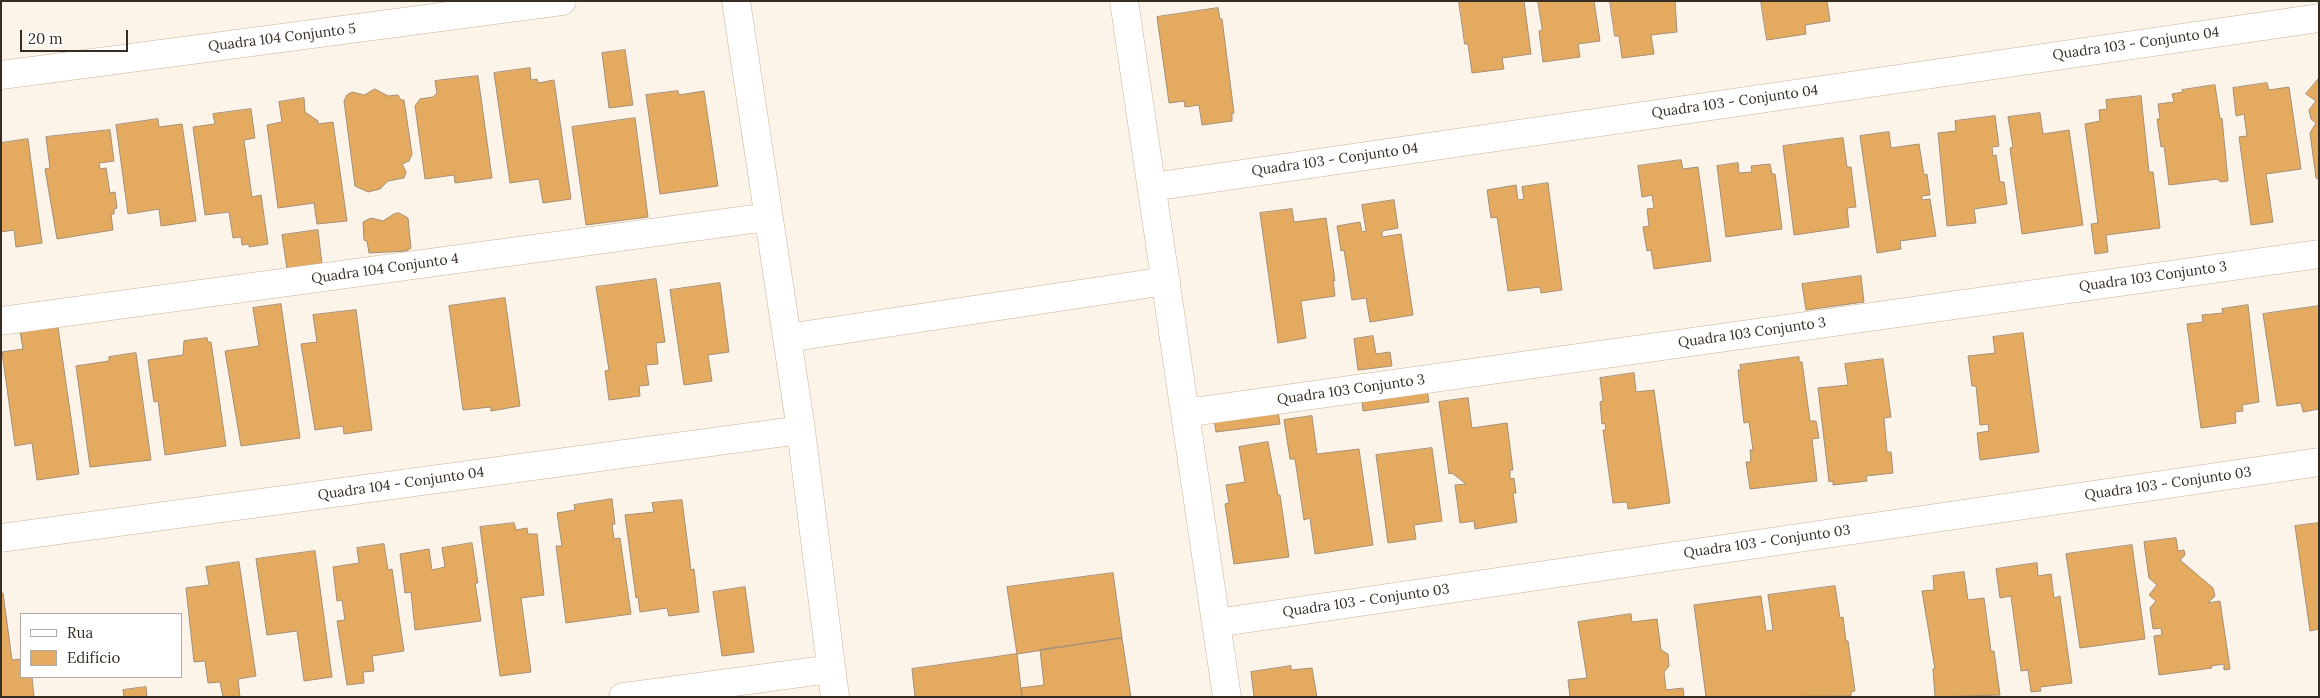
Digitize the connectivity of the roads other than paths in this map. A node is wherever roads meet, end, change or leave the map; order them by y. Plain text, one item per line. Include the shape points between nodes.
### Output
1 (562, 1) edge
2 (736, 1) edge
3 (1124, 1) edge
4 (2319, 18) edge
5 (1, 75) edge
6 (1152, 187) junction
7 (768, 217) junction
8 (2319, 254) edge
9 (1166, 281) junction
10 (1, 321) edge
11 (786, 338) junction
12 (1185, 413) junction
13 (801, 430) junction
14 (2319, 462) edge
15 (1, 538) edge
16 (1216, 623) junction
17 (831, 669) junction
18 (623, 697) edge
19 (835, 697) edge
20 (1226, 697) edge

1 - 5 street, Quadra 104 Conjunto 5
2 - 7 street
3 - 6 street
4 - 6 street, Quadra 103 - Conjunto 04
6 - 9 street
7 - 10 street, Quadra 104 Conjunto 4
7 - 11 street
8 - 12 street, Quadra 103 Conjunto 3
9 - 11 street
9 - 12 street
11 - 13 street
12 - 16 street
13 - 15 street, Quadra 104 - Conjunto 04
13 - 17 street
14 - 16 street, Quadra 103 - Conjunto 03
16 - 20 street
17 - 18 street
17 - 19 street

